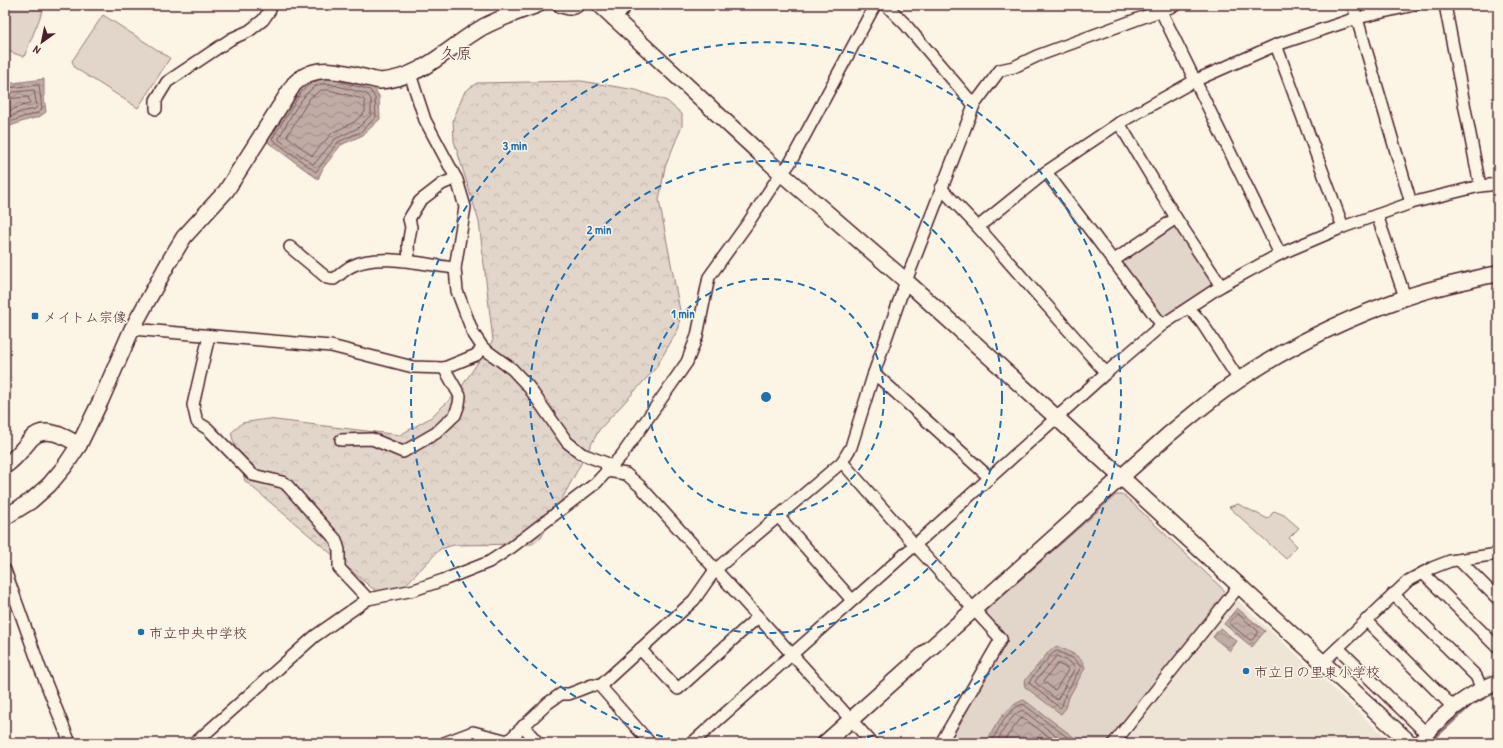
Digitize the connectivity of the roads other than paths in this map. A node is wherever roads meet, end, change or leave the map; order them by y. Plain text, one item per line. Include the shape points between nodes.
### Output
1 (271, 5) edge
2 (537, 5) edge
3 (561, 5) edge
4 (576, 5) edge
5 (600, 5) edge
6 (624, 5) edge
7 (875, 5) edge
8 (886, 5) edge
9 (1176, 5) edge
10 (1353, 5) edge
11 (1414, 5) edge
12 (1445, 5) edge
13 (1159, 8) edge
14 (614, 18) junction
15 (1357, 18) junction
16 (1276, 45) junction
17 (410, 74) junction
18 (1194, 81) junction
19 (974, 105) junction
20 (156, 109) dead end
21 (1119, 123) junction
22 (1046, 172) junction
23 (781, 173) junction
24 (456, 178) junction
25 (1498, 184) edge
26 (1480, 186) junction
27 (942, 188) junction
28 (1411, 203) junction
29 (1377, 215) junction
30 (1176, 218) junction
31 (1343, 227) junction
32 (978, 228) junction
33 (290, 247) dead end
34 (1280, 254) junction
35 (409, 261) junction
36 (1113, 261) junction
37 (455, 268) junction
38 (1498, 274) edge
39 (906, 281) junction
40 (1221, 286) junction
41 (1405, 297) junction
42 (1189, 308) junction
43 (1162, 325) junction
44 (132, 329) junction
45 (209, 336) junction
46 (483, 348) junction
47 (444, 368) junction
48 (874, 373) junction
49 (1106, 373) junction
50 (1239, 380) junction
51 (1057, 418) junction
52 (341, 440) dead end
53 (79, 445) junction
54 (842, 462) junction
55 (5, 466) edge
56 (607, 471) junction
57 (1121, 477) junction
58 (990, 478) junction
59 (778, 516) junction
60 (5, 517) edge
61 (915, 545) junction
62 (1498, 554) edge
63 (1459, 560) junction
64 (5, 570) edge
65 (715, 570) junction
66 (1423, 573) junction
67 (1239, 586) junction
68 (1393, 594) junction
69 (368, 599) junction
70 (1498, 599) edge
71 (852, 600) junction
72 (973, 610) junction
73 (758, 617) junction
74 (1366, 620) junction
75 (1338, 648) junction
76 (1498, 648) edge
77 (640, 649) junction
78 (792, 654) junction
79 (1323, 662) junction
80 (1498, 682) edge
81 (600, 686) junction
82 (1482, 689) junction
83 (1453, 707) junction
84 (851, 720) junction
85 (523, 726) junction
86 (1422, 738) edge
87 (70, 743) edge
88 (195, 743) edge
89 (444, 743) edge
90 (538, 743) edge
91 (650, 743) edge
92 (692, 743) edge
93 (825, 743) edge
94 (872, 743) edge
95 (941, 743) edge
96 (1114, 743) edge
97 (1410, 743) edge

1 - 20 street via 263,20 167,82 156,100
2 - 17 street via 500,18 481,28 439,59
3 - 4 street
5 - 14 street
6 - 14 street
7 - 23 street via 790,163
8 - 19 street
9 - 13 street
10 - 15 street
11 - 15 street
12 - 26 street
13 - 18 street
13 - 19 street via 1014,67 1000,70
14 - 23 street
15 - 16 street
15 - 28 street
16 - 18 street
16 - 31 street
17 - 24 street via 424,120
17 - 44 street via 380,81 332,69 311,72 299,80 226,191 184,238
18 - 21 street
18 - 34 street
19 - 27 street
21 - 22 street
21 - 30 street
22 - 32 street
22 - 36 street
23 - 39 street
23 - 56 street via 709,278 696,336 687,362 622,455
24 - 35 street via 442,184 420,201 409,219
24 - 37 street via 465,207
25 - 26 street
26 - 28 street
27 - 32 street
27 - 39 street
28 - 29 street
29 - 31 street
29 - 41 street
30 - 36 street
30 - 40 street
31 - 34 street
32 - 49 street
33 - 35 street via 327,278 334,279 352,266 366,261
34 - 40 street
35 - 37 street
36 - 43 street
37 - 46 street via 457,291 473,333
38 - 41 street
39 - 48 street
39 - 51 street
40 - 42 street
41 - 50 street via 1328,329
42 - 43 street
42 - 50 street
43 - 49 street
44 - 45 street
44 - 53 street
45 - 47 street via 331,346 413,367
45 - 69 street via 193,405 197,422 253,475 286,484 336,540 339,568
46 - 47 street via 476,355
46 - 56 street via 512,369 528,386 567,442 582,454 606,463
47 - 52 street via 460,396 454,415 436,433 403,452 372,439
48 - 54 street via 851,447
48 - 58 street
49 - 51 street
50 - 57 street via 1182,424
51 - 57 street
51 - 58 street
53 - 55 street via 58,434 36,435
53 - 60 street via 49,485 31,501
54 - 59 street
54 - 61 street
56 - 65 street via 626,474 640,486
56 - 69 street via 596,483 489,562 414,590
57 - 67 street
57 - 72 street
58 - 61 street
59 - 65 street
59 - 71 street
61 - 71 street
61 - 72 street
62 - 63 street
63 - 66 street via 1450,561
63 - 70 street
64 - 87 street
65 - 73 street
65 - 77 street via 694,600
66 - 68 street via 1408,580
66 - 76 street
67 - 79 street
67 - 96 street
68 - 74 street
68 - 82 street via 1476,676
69 - 88 street via 315,636
71 - 78 street
72 - 84 street
72 - 95 street via 1001,639
73 - 77 street via 678,689
73 - 78 street
74 - 75 street
74 - 83 street
75 - 79 street
75 - 86 street
77 - 81 street
78 - 84 street
78 - 92 street
79 - 97 street
80 - 82 street
81 - 85 street via 592,685 569,694 561,694
81 - 91 street
82 - 83 street
83 - 86 street
84 - 93 street
84 - 94 street
85 - 89 street via 508,741 473,732
85 - 90 street

